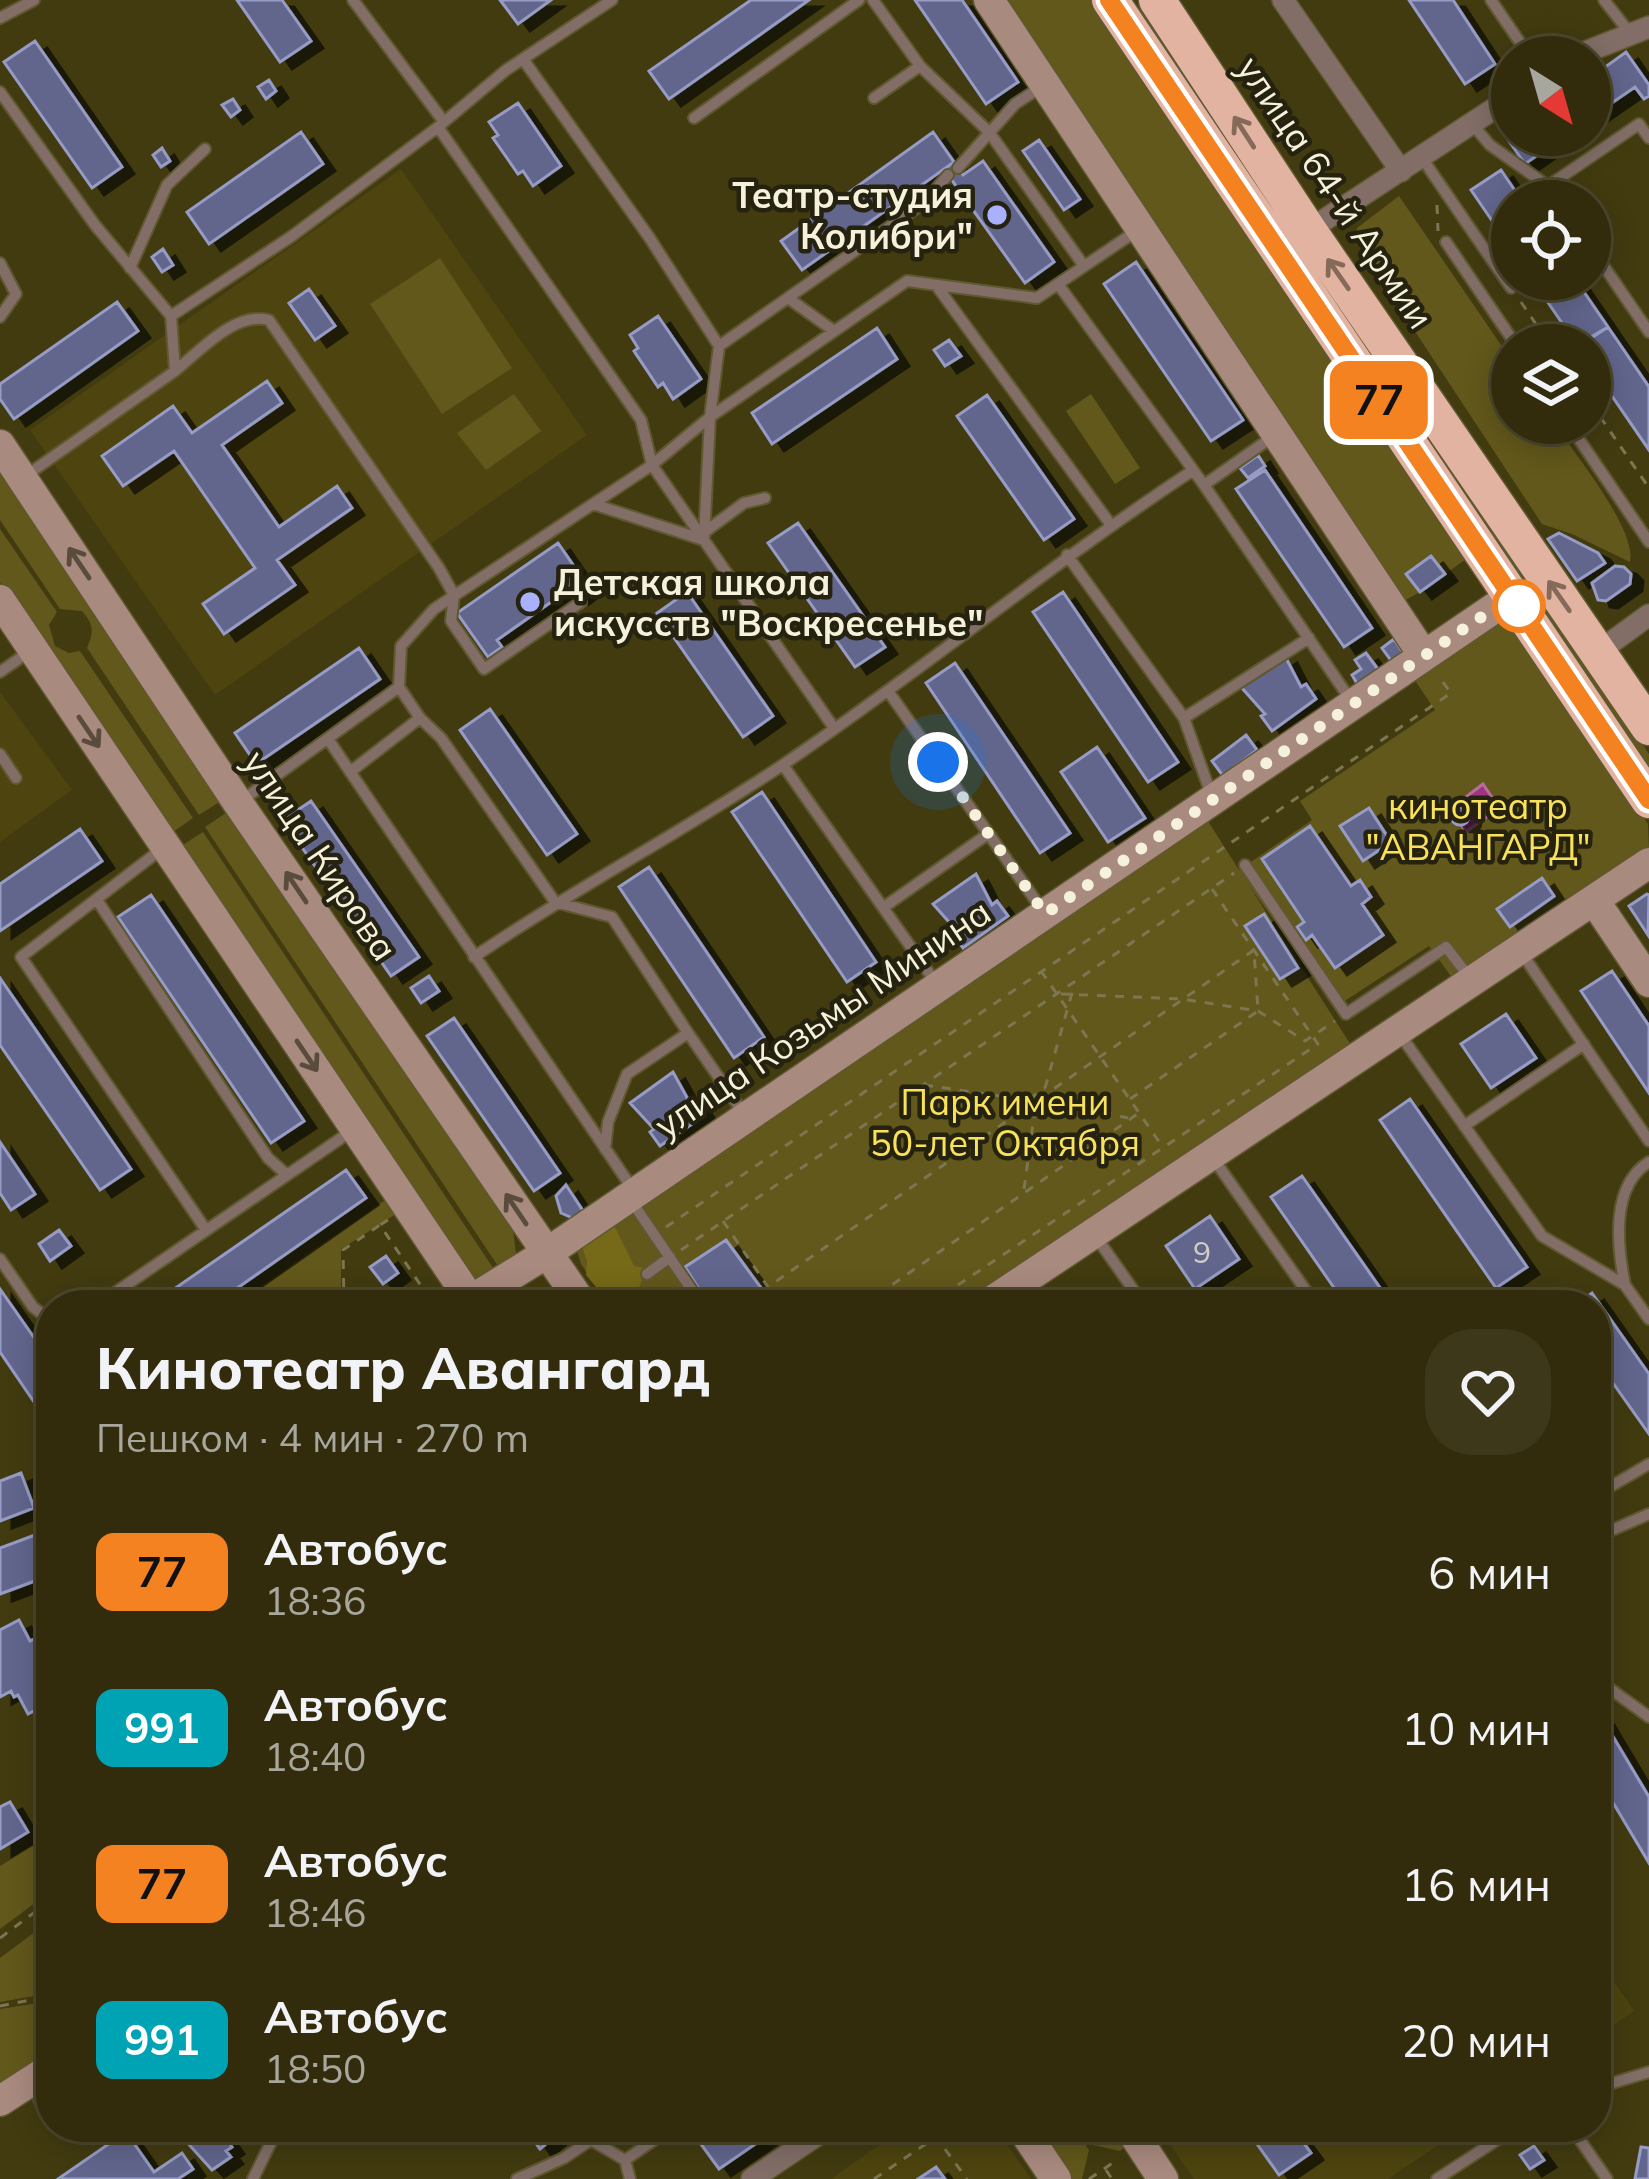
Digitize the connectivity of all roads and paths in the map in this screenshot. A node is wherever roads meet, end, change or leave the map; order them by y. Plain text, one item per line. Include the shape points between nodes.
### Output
1 (34, 0) edge
2 (353, 0) edge
3 (612, 0) edge
4 (859, 0) edge
5 (873, 0) edge
6 (988, 0) edge
7 (1109, 0) edge
8 (1157, 0) edge
9 (1283, 0) edge
10 (1491, 0) edge
11 (1604, 0) edge
12 (0, 18) edge
13 (1639, 30) edge
14 (1516, 36) edge
15 (1611, 41) edge
16 (523, 59) junction
17 (920, 66) junction
18 (1045, 84) junction
19 (0, 92) edge
20 (874, 98) dead end
21 (1491, 111) edge
22 (694, 118) dead end
23 (441, 124) junction
24 (1472, 124) junction
25 (989, 132) junction
26 (1649, 138) edge
27 (205, 148) dead end
28 (1422, 158) junction
29 (1401, 170) junction
30 (1540, 180) edge
31 (1557, 180) edge
32 (1140, 228) junction
33 (1293, 241) junction
34 (1446, 242) dead end
35 (1491, 259) edge
36 (0, 262) edge
37 (1084, 266) junction
38 (130, 268) junction
39 (1611, 277) edge
40 (936, 284) junction
41 (1058, 284) junction
42 (788, 298) junction
43 (170, 316) junction
44 (0, 317) edge
45 (1502, 324) edge
46 (834, 331) junction
47 (1649, 332) edge
48 (719, 346) junction
49 (175, 371) junction
50 (710, 417) junction
51 (1611, 433) edge
52 (1277, 434) junction
53 (1582, 444) edge
54 (0, 445) edge
55 (652, 465) junction
56 (1192, 471) junction
57 (23, 478) junction
58 (1204, 485) junction
59 (1649, 488) edge
60 (765, 498) dead end
61 (593, 503) junction
62 (1111, 525) junction
63 (703, 535) junction
64 (1649, 542) edge
65 (1067, 555) junction
66 (454, 595) junction
67 (1512, 596) junction
68 (0, 600) edge
69 (581, 602) dead end
70 (1649, 615) edge
71 (1309, 638) junction
72 (33, 650) junction
73 (1598, 652) junction
74 (1424, 656) junction
75 (0, 672) edge
76 (399, 686) junction
77 (888, 691) junction
78 (1354, 705) junction
79 (420, 718) junction
80 (1184, 718) junction
81 (1649, 727) edge
82 (834, 728) junction
83 (328, 740) junction
84 (0, 754) edge
85 (783, 765) junction
86 (350, 772) junction
87 (16, 778) dead end
88 (1213, 800) junction
89 (1649, 800) edge
90 (238, 803) junction
91 (988, 834) junction
92 (166, 846) junction
93 (1649, 863) edge
94 (1245, 865) joint
95 (1212, 889) junction
96 (97, 900) junction
97 (1594, 900) junction
98 (555, 902) junction
99 (884, 907) junction
100 (1045, 914) junction
101 (1520, 949) junction
102 (1254, 950) junction
103 (474, 957) junction
104 (1041, 970) junction
105 (1076, 981) junction
106 (1472, 981) junction
107 (1649, 982) edge
108 (939, 986) junction
109 (1057, 994) junction
110 (1182, 1000) junction
111 (1067, 1010) junction
112 (1258, 1011) junction
113 (1346, 1013) junction
114 (1397, 1031) junction
115 (688, 1033) junction
116 (1312, 1036) junction
117 (1318, 1044) junction
118 (1584, 1044) junction
119 (1100, 1057) junction
120 (1336, 1071) junction
121 (924, 1085) junction
122 (1045, 1088) junction
123 (1052, 1090) junction
124 (1048, 1100) junction
125 (1130, 1100) junction
126 (1028, 1104) junction
127 (1036, 1107) junction
128 (1139, 1113) junction
129 (746, 1117) junction
130 (1131, 1118) junction
131 (1464, 1126) junction
132 (356, 1129) junction
133 (1649, 1141) edge
134 (1163, 1148) junction
135 (605, 1150) junction
136 (1211, 1155) junction
137 (1649, 1162) edge
138 (287, 1175) junction
139 (1023, 1193) junction
140 (632, 1194) junction
141 (408, 1206) junction
142 (723, 1221) junction
143 (380, 1225) junction
144 (206, 1230) junction
145 (1094, 1234) junction
146 (655, 1235) junction
147 (547, 1253) junction
148 (670, 1257) junction
149 (0, 1259) edge
150 (647, 1274) dead end
151 (1625, 1285) junction
152 (768, 1287) junction
153 (119, 1290) edge
154 (344, 1290) edge
155 (424, 1290) edge
156 (464, 1290) edge
157 (492, 1290) edge
158 (573, 1290) edge
159 (692, 1290) edge
160 (770, 1290) edge
161 (884, 1290) edge
162 (950, 1290) edge
163 (1009, 1290) edge
164 (1133, 1290) edge
165 (1306, 1290) edge
166 (36, 1308) edge
167 (1649, 1319) edge
168 (1649, 1464) edge
169 (1611, 1487) edge
170 (1649, 1514) edge
171 (1611, 1530) edge
172 (1611, 1689) edge
173 (1649, 1717) edge
174 (36, 1911) edge
175 (0, 1938) edge
176 (36, 1999) edge
177 (0, 2006) edge
178 (1649, 2072) edge
179 (1611, 2083) edge
180 (36, 2087) edge
181 (0, 2102) edge
182 (271, 2142) edge
183 (588, 2142) edge
184 (594, 2142) edge
185 (651, 2142) edge
186 (807, 2142) edge
187 (929, 2142) edge
188 (940, 2142) edge
189 (1031, 2142) edge
190 (1134, 2142) edge
191 (1148, 2142) edge
192 (1494, 2142) edge
193 (1581, 2142) edge
194 (625, 2160) junction
195 (1105, 2168) junction
196 (253, 2179) edge
197 (517, 2179) edge
198 (629, 2179) edge
199 (752, 2179) edge
200 (874, 2179) edge
201 (967, 2179) edge
202 (1056, 2179) edge
203 (1089, 2179) edge
204 (1112, 2179) edge
205 (1163, 2179) edge
206 (1437, 2179) edge
207 (1606, 2179) edge

1 - 12 lane
2 - 23 lane
3 - 16 lane
4 - 22 lane
5 - 17 lane
6 - 18 street
7 - 33 highway, улица 64-й Армии
33 -> 8 highway, улица 64-й Армии
9 - 29 street, улица 64-й Армии
10 - 14 lane
11 - 13 lane
13 - 15 street
16 - 23 lane
16 - 48 lane
17 - 20 lane
17 - 25 lane
18 - 25 lane
18 - 32 street
19 - 38 lane
21 - 24 street
23 - 43 lane
23 - 55 lane via 641,420
24 - 28 street
24 - 30 lane
25 - 37 lane
25 - 42 lane via 925,202
26 - 31 lane via 1639,124
27 - 38 lane via 166,185
28 - 29 street
28 - 35 lane
29 - 33 street
32 - 37 lane
32 - 52 street
33 - 67 highway, улица 64-й Армии
73 -> 33 highway, улица 64-й Армии
34 - 45 lane
36 - 44 lane via 16,294
37 - 41 lane
38 - 43 lane
39 - 47 lane
40 - 41 lane via 1037,298
40 - 46 lane via 907,280
40 - 62 lane
41 - 56 lane
42 - 46 lane
42 - 48 lane
43 - 49 lane
46 - 50 lane
48 - 50 lane
49 - 57 lane
49 - 66 lane via 241,321 269,320
50 - 55 lane
50 - 63 lane
51 - 59 path
52 - 58 lane
52 - 74 street
53 - 64 lane
54 - 57 street, улица Кирова
55 - 61 lane
55 - 63 lane
56 - 58 lane
56 - 62 lane
90 -> 57 street, улица Кирова
58 - 71 lane
60 - 63 lane via 743,503
61 - 63 lane
61 - 66 lane
62 - 65 lane
63 - 82 lane
65 - 77 lane
65 - 80 lane
66 - 69 lane via 451,621 484,670
66 - 76 lane via 401,646
67 - 74 street, улица Козьмы Минина
67 - 89 highway, улица 64-й Армии
68 - 72 street
70 - 73 street
71 - 78 lane
71 - 80 lane
72 - 75 lane
72 -> 92 street
73 - 81 highway, улица 64-й Армии
74 - 78 street, улица Козьмы Минина
74 - 104 path via 1450,693
76 - 79 lane
76 - 83 lane
77 - 82 lane
77 - 91 lane
78 - 88 street, улица Козьмы Минина
79 - 86 lane
79 - 98 lane
80 - 88 lane
82 - 85 lane
83 - 86 lane
83 - 90 lane
84 - 87 lane
85 - 98 lane
85 - 99 lane
86 - 103 lane
88 - 100 street, улица Козьмы Минина
147 -> 90 street, улица Кирова
91 - 99 lane
91 - 100 lane
92 - 96 lane
92 -> 132 street
93 - 97 street
94 - 95 path
94 - 113 lane
95 - 102 path
95 - 105 path
96 - 138 lane
96 - 144 lane via 21,957
97 - 101 street
97 - 107 street
98 - 103 lane
98 - 115 lane via 612,917
99 - 108 lane
100 - 108 street, улица Козьмы Минина
101 - 106 street
101 - 118 lane
102 - 110 path
102 - 112 path
102 - 116 path
103 - 135 lane
104 - 109 path
104 - 146 path
105 - 109 path
105 - 111 path
106 - 113 lane via 1446,947
106 - 114 street
108 - 129 street, улица Козьмы Минина
109 - 110 path
109 - 111 path
109 - 121 path
110 - 112 path
110 - 119 path
111 - 119 path
111 - 122 path
112 - 116 path via 1305,1041
112 - 125 path
113 - 116 path
114 - 120 street
114 - 131 lane
115 - 129 lane
115 - 135 lane via 626,1074
116 - 117 path
117 - 120 path
117 - 134 path
118 - 131 lane
118 - 133 lane
119 - 123 path
119 - 125 path
120 - 136 street
121 - 126 path
121 - 142 path
122 - 123 path
122 - 126 path
123 - 124 path
124 - 127 path
124 - 130 path
125 - 128 path
126 - 127 path
126 - 152 path
127 - 139 path
128 - 130 path
128 - 134 path
129 - 140 street, улица Козьмы Минина
130 - 139 path
131 - 151 lane via 1542,1236
132 - 138 lane
132 - 141 street
134 - 162 path
135 - 140 lane
136 - 145 street
136 - 165 lane
137 - 151 lane via 1627,1183 1621,1210
138 - 144 lane
139 - 161 path
140 - 146 lane
140 - 147 street, улица Козьмы Минина
141 - 143 path
141 - 156 street
142 - 148 path
142 - 152 path
143 - 154 path via 344,1250
143 - 155 path
144 - 153 lane
145 - 163 street
145 - 164 lane
146 - 148 lane
147 - 157 street, улица Козьмы Минина
147 - 158 street, улица Кирова
148 - 150 lane
148 - 159 lane
149 - 166 lane
151 - 167 lane
152 - 160 path
168 - 169 lane
170 - 171 lane
172 - 173 lane
174 - 175 path
176 - 177 path
178 - 179 lane
180 - 181 street
182 - 196 lane
183 - 197 lane
184 - 194 lane
185 - 194 lane
186 - 199 street
187 - 200 path
188 - 201 path
189 - 202 street
190 - 195 path
191 - 205 street
192 - 206 lane
193 - 207 lane
194 - 198 lane
195 - 203 path
195 - 204 path

